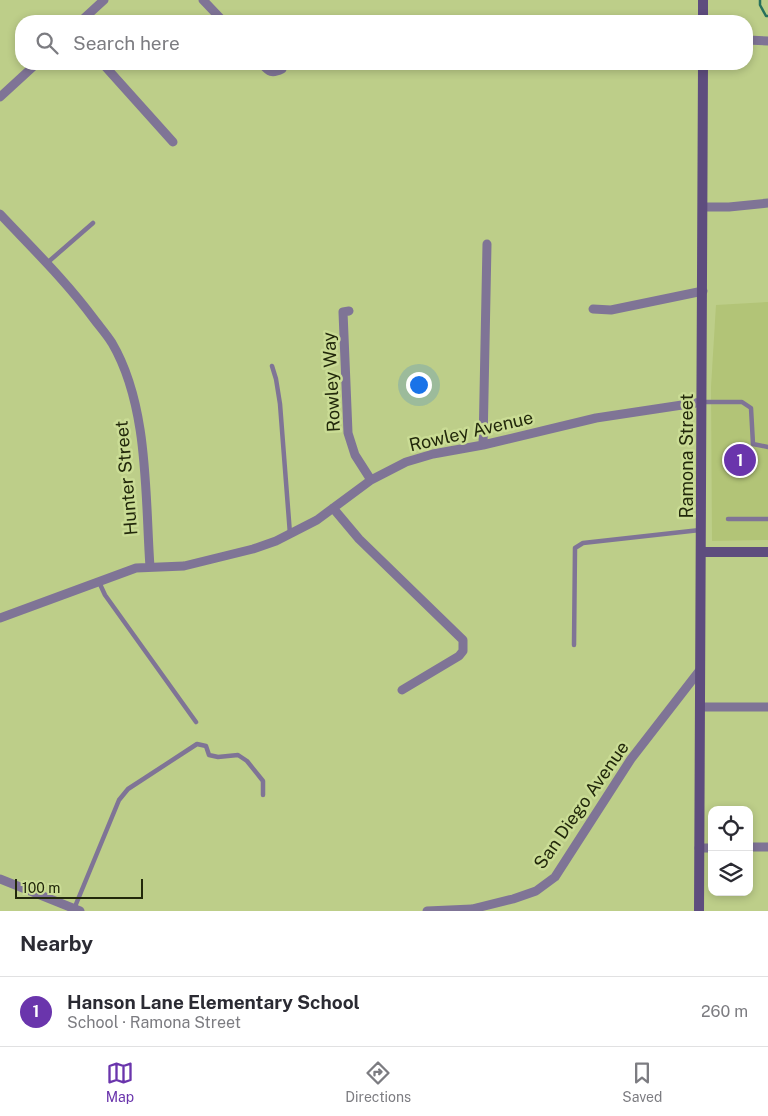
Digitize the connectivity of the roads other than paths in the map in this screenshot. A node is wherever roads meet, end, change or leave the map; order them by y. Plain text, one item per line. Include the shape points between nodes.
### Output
1 (104, 0) edge
2 (203, 0) edge
3 (703, 0) edge
4 (88, 15) edge
5 (217, 15) edge
6 (703, 15) edge
7 (753, 40) edge
8 (768, 41) edge
9 (29, 70) edge
10 (108, 70) edge
11 (268, 70) edge
12 (280, 70) edge
13 (703, 70) edge
14 (0, 97) edge
15 (173, 142) dead end
16 (768, 203) edge
17 (703, 207) junction
18 (0, 214) edge
19 (93, 222) dead end
20 (487, 244) dead end
21 (46, 264) junction
22 (703, 291) junction
23 (593, 309) dead end
24 (349, 311) dead end
25 (272, 366) dead end
26 (702, 402) junction
27 (483, 445) junction
28 (768, 447) edge
29 (371, 480) junction
30 (333, 508) junction
31 (728, 519) dead end
32 (768, 519) edge
33 (702, 530) junction
34 (290, 534) junction
35 (702, 552) junction
36 (768, 552) edge
37 (150, 567) junction
38 (99, 582) junction
39 (0, 618) edge
40 (574, 645) dead end
41 (700, 670) junction
42 (402, 690) dead end
43 (700, 707) junction
44 (768, 707) edge
45 (196, 722) dead end
46 (263, 795) dead end
47 (753, 847) edge
48 (768, 847) edge
49 (699, 848) junction
50 (708, 848) edge
51 (0, 879) edge
52 (77, 910) edge
53 (470, 910) edge
54 (427, 911) edge
55 (699, 911) edge

1 - 4 street
2 - 5 street
3 - 6 main road
7 - 8 street
9 - 14 street
10 - 15 street
11 - 12 street via 274,73
13 - 17 main road, Ramona Street
16 - 17 street
17 - 22 main road, Ramona Street
18 - 21 street, Hunter Street
19 - 21 lane
20 - 27 street
21 - 37 street, Hunter Street via 86,307 112,343 124,368 142,435
22 - 23 street via 611,310
22 - 26 main road, Ramona Street
24 - 29 street, Rowley Way via 343,312 348,433 355,456
25 - 34 lane via 280,404
26 - 27 street, Rowley Avenue via 596,418
26 - 28 lane via 742,402 751,408 753,444
26 - 33 main road, Ramona Street
27 - 29 street, Rowley Avenue via 406,462
29 - 30 street, Rowley Avenue
30 - 34 street, Rowley Avenue via 318,520
30 - 42 street via 359,539 463,640 463,651 459,656
31 - 32 lane
33 - 35 main road, Ramona Street
33 - 40 lane via 583,543 575,548
34 - 37 street, Rowley Avenue via 253,549 184,566
35 - 36 main road
35 - 41 main road, Ramona Street
37 - 38 street via 136,568
38 - 39 street
38 - 45 lane via 134,638
41 - 43 main road, Ramona Street
41 - 53 street, San Diego Avenue via 631,759 555,877 536,891
43 - 44 street
43 - 49 main road, Ramona Street
46 - 52 lane via 263,781 238,754 213,757 206,746 197,744 128,789 119,800
47 - 48 street
49 - 50 street
49 - 55 main road, Ramona Street
51 - 52 street
53 - 54 street, San Diego Avenue

